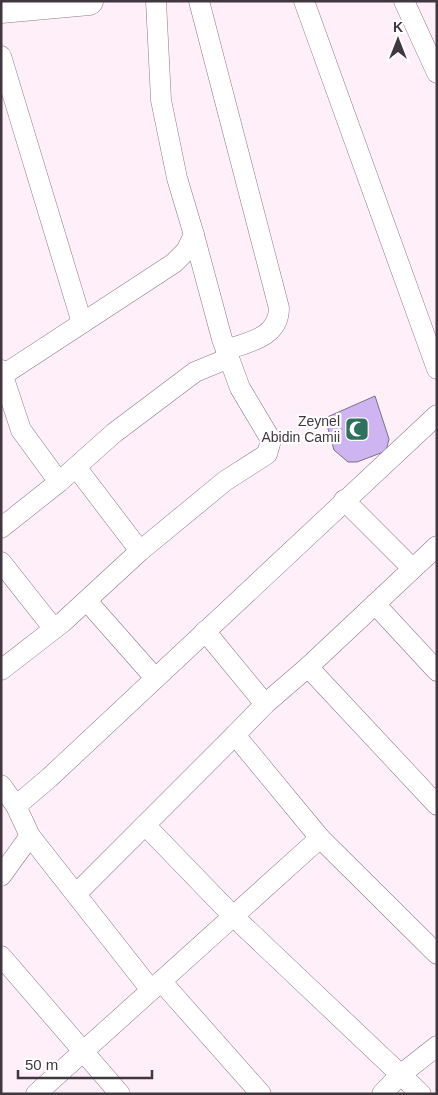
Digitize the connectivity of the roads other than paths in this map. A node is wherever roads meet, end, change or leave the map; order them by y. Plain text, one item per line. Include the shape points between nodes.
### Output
1 (89, 1) edge
2 (156, 1) edge
3 (199, 1) edge
4 (304, 1) edge
5 (404, 1) edge
6 (18, 6) edge
7 (1, 56) edge
8 (437, 73) edge
9 (194, 235) junction
10 (82, 323) junction
11 (228, 354) junction
12 (437, 369) edge
13 (2, 373) edge
14 (437, 415) edge
15 (76, 467) junction
16 (59, 482) junction
17 (344, 500) junction
18 (1, 528) edge
19 (437, 546) edge
20 (140, 551) junction
21 (1, 562) edge
22 (412, 568) junction
23 (86, 602) junction
24 (374, 604) junction
25 (54, 629) junction
26 (205, 631) junction
27 (308, 667) junction
28 (1, 670) edge
29 (437, 670) edge
30 (155, 678) junction
31 (265, 704) junction
32 (235, 735) junction
33 (1, 785) edge
34 (434, 796) edge
35 (16, 806) junction
36 (145, 825) junction
37 (30, 836) junction
38 (320, 838) junction
39 (1, 876) edge
40 (76, 894) junction
41 (233, 916) junction
42 (437, 954) edge
43 (1, 956) edge
44 (156, 986) junction
45 (437, 1046) edge
46 (82, 1052) junction
47 (400, 1075) junction
48 (36, 1094) edge
49 (120, 1094) edge
50 (261, 1094) edge
51 (382, 1094) edge
52 (421, 1094) edge

1 - 6 street
2 - 9 street via 161,100 177,178
3 - 11 street via 279,308 279,319 273,329
4 - 12 street
5 - 8 street
7 - 10 street
9 - 10 street via 186,251 174,263
9 - 11 street
10 - 13 street
11 - 15 street via 195,372 114,433
11 - 20 street via 240,388 270,440 268,454 225,481
13 - 16 street via 20,430
14 - 17 street
15 - 16 street
15 - 20 street
16 - 18 street
17 - 22 street
17 - 26 street
19 - 22 street
20 - 23 street
21 - 25 street
22 - 24 street
23 - 25 street
23 - 30 street
24 - 27 street
24 - 29 street
25 - 28 street
26 - 30 street
26 - 31 street
27 - 31 street
27 - 34 street
30 - 35 street
31 - 32 street
32 - 36 street
32 - 38 street
33 - 35 street
35 - 37 street
36 - 40 street
36 - 41 street
37 - 39 street
37 - 40 street
38 - 41 street
38 - 42 street
40 - 44 street
41 - 44 street
41 - 47 street
43 - 46 street
44 - 46 street
44 - 50 street
45 - 47 street
46 - 48 street
46 - 49 street
47 - 51 street
47 - 52 street

